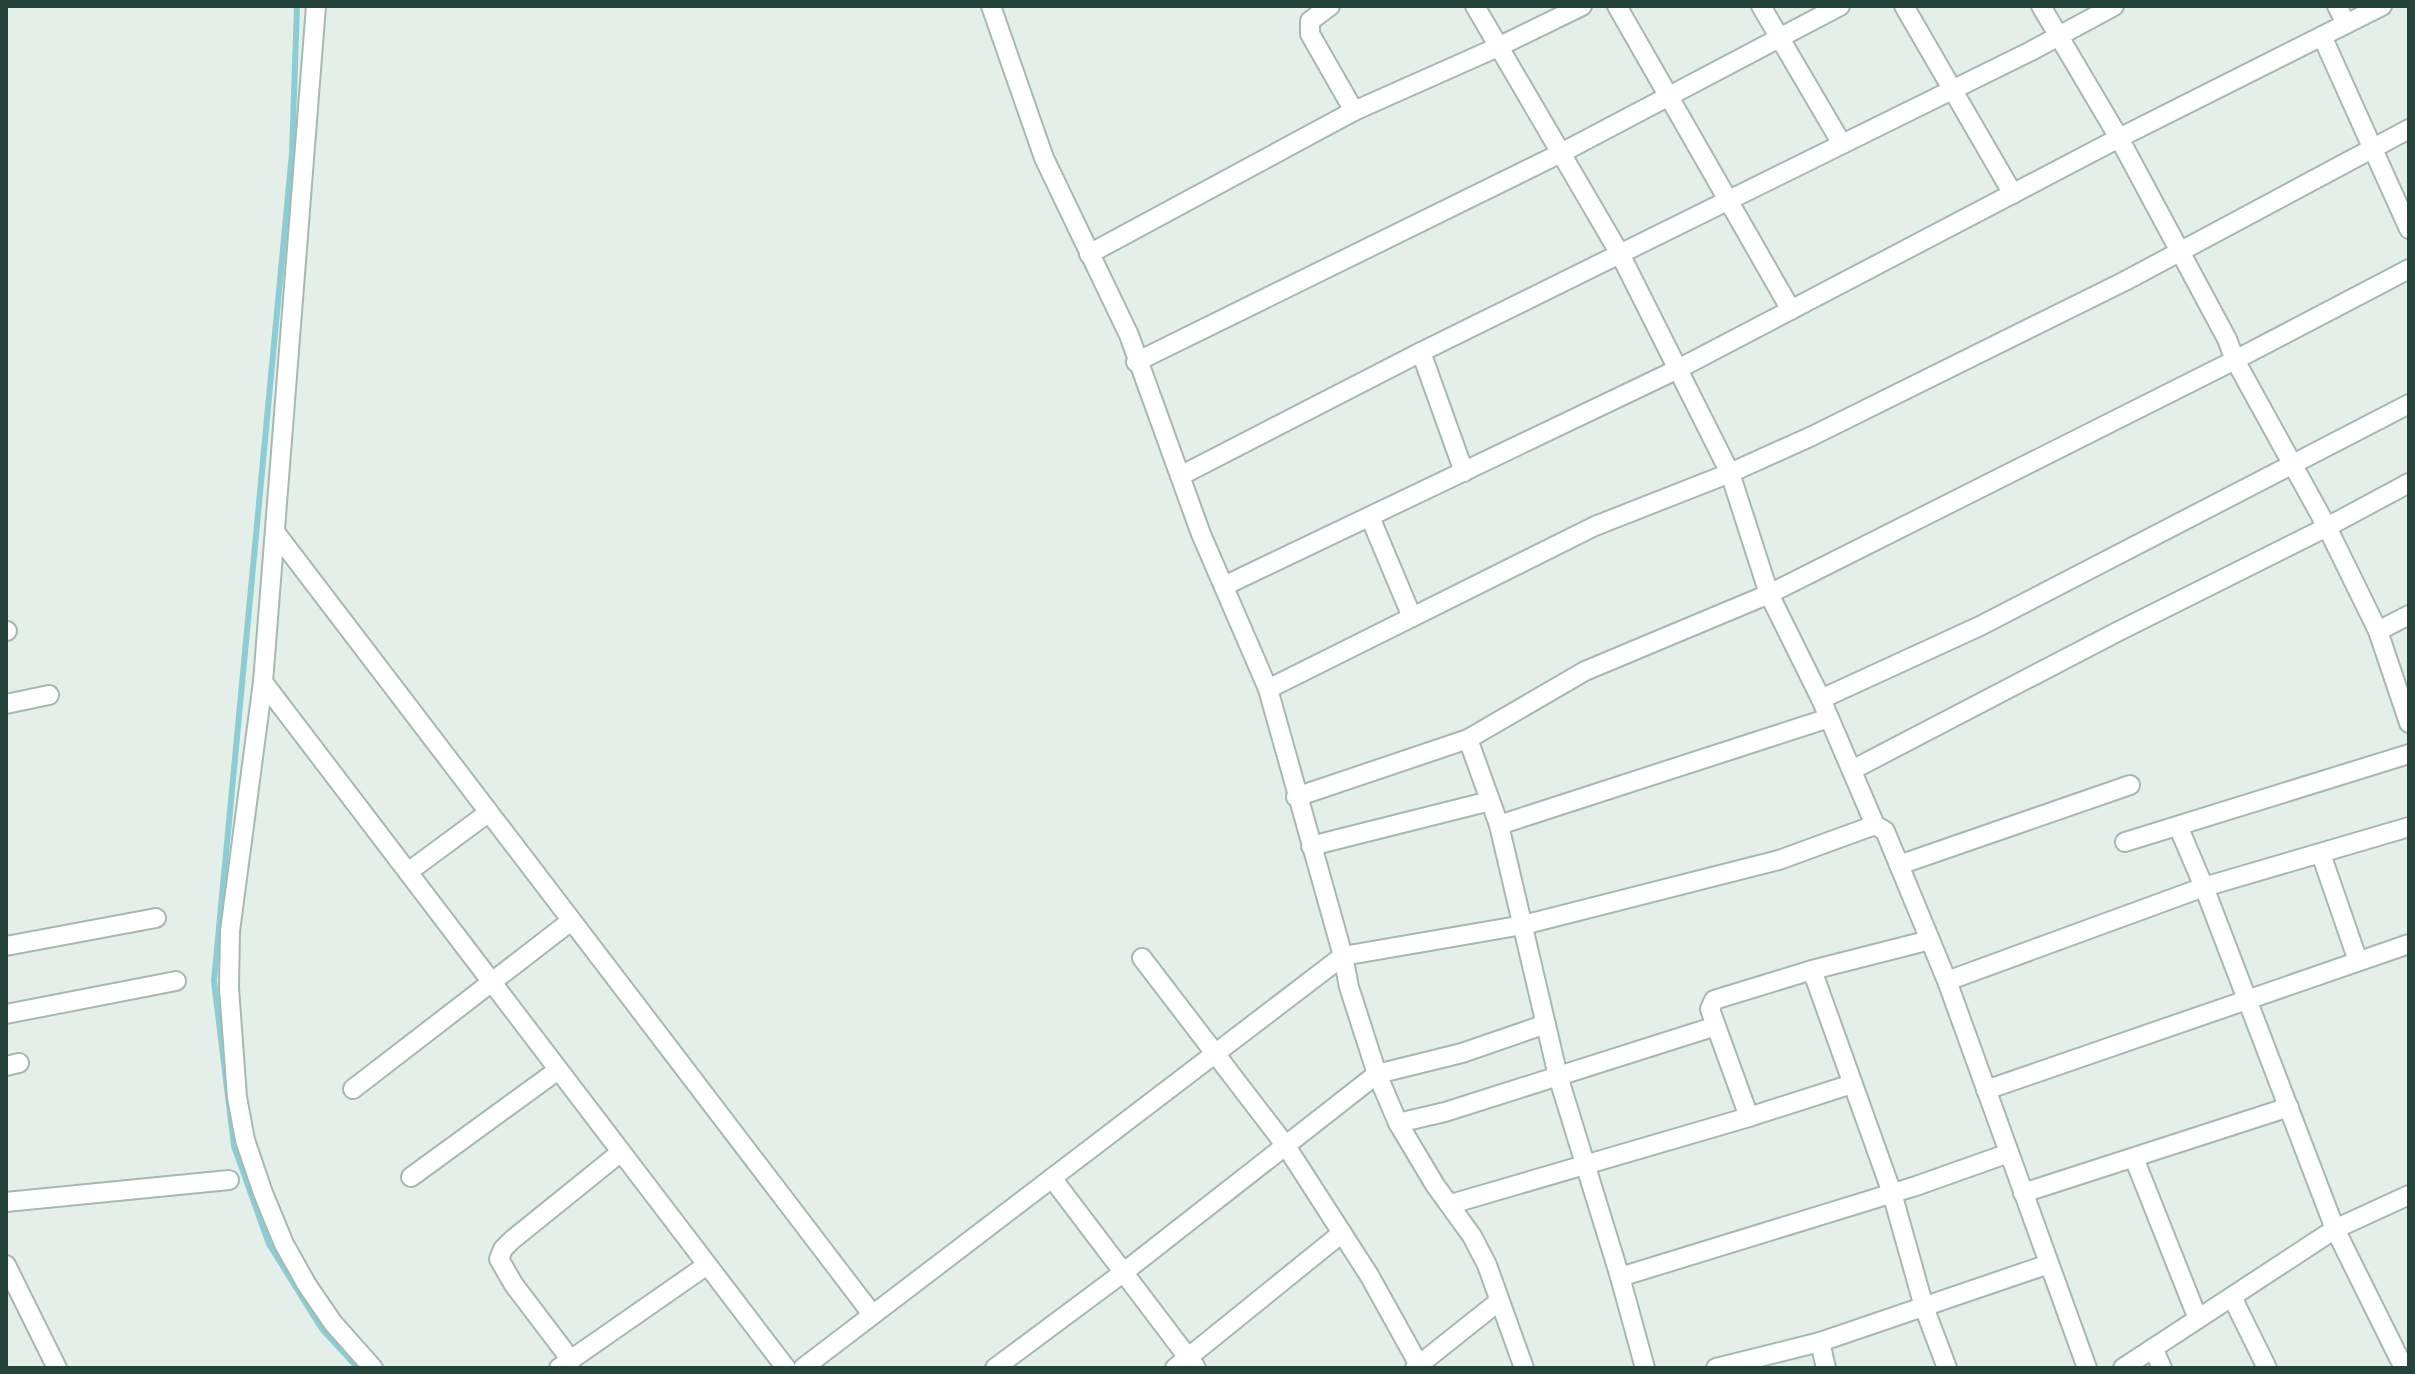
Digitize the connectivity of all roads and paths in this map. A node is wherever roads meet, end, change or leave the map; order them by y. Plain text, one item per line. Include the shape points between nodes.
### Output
1 (316, 6) edge
2 (991, 6) edge
3 (1330, 6) edge
4 (1475, 6) edge
5 (1582, 6) edge
6 (1617, 6) edge
7 (1761, 6) edge
8 (1840, 6) edge
9 (1904, 6) edge
10 (2041, 6) edge
11 (2114, 6) edge
12 (2337, 6) edge
13 (2382, 6) edge
14 (2346, 24) junction
15 (2059, 36) junction
16 (2322, 36) junction
17 (1780, 38) junction
18 (1498, 47) junction
19 (1954, 89) junction
20 (1667, 97) junction
21 (1354, 111) junction
22 (2409, 129) edge
23 (2119, 138) junction
24 (1842, 144) junction
25 (2372, 150) junction
26 (1561, 153) junction
27 (2013, 194) junction
28 (1727, 201) junction
29 (2409, 229) edge
30 (2180, 251) junction
31 (1089, 254) junction
32 (1620, 254) junction
33 (2409, 269) edge
34 (1791, 310) junction
35 (1421, 352) junction
36 (2235, 360) junction
37 (1136, 362) junction
38 (1678, 369) junction
39 (2409, 404) edge
40 (2292, 463) junction
41 (1464, 472) junction
42 (1730, 473) junction
43 (1180, 476) junction
44 (2409, 483) edge
45 (1370, 517) junction
46 (2327, 527) junction
47 (275, 532) junction
48 (1224, 586) junction
49 (1769, 594) junction
50 (2409, 615) edge
51 (1412, 617) junction
52 (2378, 631) junction
53 (263, 682) junction
54 (1268, 689) junction
55 (49, 695) dead end
56 (1821, 699) junction
57 (6, 704) edge
58 (1829, 718) junction
59 (2409, 723) edge
60 (1468, 739) junction
61 (2409, 754) edge
62 (1852, 770) junction
63 (2130, 785) dead end
64 (1296, 797) junction
65 (1490, 801) junction
66 (488, 813) junction
67 (1499, 825) junction
68 (1875, 825) junction
69 (2178, 826) junction
70 (2409, 827) edge
71 (2125, 842) dead end
72 (1311, 846) junction
73 (2321, 854) junction
74 (1899, 865) junction
75 (408, 872) junction
76 (2204, 887) junction
77 (156, 918) dead end
78 (571, 921) junction
79 (1523, 925) junction
80 (1930, 940) junction
81 (2409, 944) edge
82 (6, 946) edge
83 (1343, 956) junction
84 (1142, 958) dead end
85 (2358, 961) junction
86 (1812, 970) junction
87 (176, 981) dead end
88 (1947, 981) junction
89 (491, 982) junction
90 (2246, 999) junction
91 (6, 1014) edge
92 (1546, 1024) junction
93 (1716, 1026) junction
94 (1214, 1053) junction
95 (558, 1070) junction
96 (1377, 1074) junction
97 (1558, 1076) junction
98 (1852, 1084) junction
99 (353, 1089) dead end
100 (1986, 1090) junction
101 (2289, 1107) junction
102 (1749, 1117) junction
103 (1398, 1123) junction
104 (1286, 1146) junction
105 (621, 1152) junction
106 (2009, 1153) junction
107 (2134, 1158) junction
108 (1585, 1165) junction
109 (411, 1177) dead end
110 (1052, 1178) junction
111 (229, 1180) dead end
112 (1892, 1193) junction
113 (2023, 1193) junction
114 (2409, 1195) edge
115 (6, 1202) edge
116 (1451, 1204) junction
117 (2335, 1229) junction
118 (1342, 1233) junction
119 (2049, 1264) junction
120 (6, 1265) edge
121 (707, 1265) junction
122 (1124, 1272) junction
123 (1620, 1277) junction
124 (2232, 1297) junction
125 (1498, 1302) junction
126 (1924, 1307) junction
127 (872, 1314) junction
128 (2198, 1319) junction
129 (1820, 1342) junction
130 (2153, 1348) junction
131 (565, 1364) edge
132 (1187, 1364) edge
133 (1417, 1366) edge
134 (57, 1368) edge
135 (373, 1368) edge
136 (786, 1368) edge
137 (803, 1368) edge
138 (995, 1368) edge
139 (1524, 1368) edge
140 (1645, 1368) edge
141 (1716, 1368) edge
142 (1826, 1368) edge
143 (1947, 1368) edge
144 (2087, 1368) edge
145 (2123, 1368) edge
146 (2162, 1368) edge
147 (2267, 1368) edge
148 (2404, 1368) edge

1 - 47 street
2 - 31 street via 1044,158
3 - 21 street via 1310,21 1310,34
4 - 18 street
5 - 18 street
6 - 20 street
7 - 17 street
8 - 17 street
9 - 19 street
10 - 15 street
11 - 15 street
12 - 14 street
13 - 14 street
14 - 16 street
15 - 19 street
15 - 23 street
16 - 23 street
16 - 25 street
17 - 20 street
17 - 24 street
18 - 21 street
18 - 26 street
19 - 24 street
19 - 27 street
20 - 26 street
20 - 28 street
21 - 31 street
22 - 25 street
23 - 27 street
23 - 30 street
24 - 28 street
25 - 29 street
25 - 30 street
26 - 32 street
26 - 37 street
27 - 34 street
28 - 32 street
28 - 34 street
30 - 36 street
30 - 42 street
31 - 37 street via 1129,335
32 - 35 street
32 - 38 street
33 - 36 street
34 - 38 street
35 - 41 street
35 - 43 street
36 - 40 street
36 - 49 street
37 - 43 street
38 - 41 street
38 - 42 street
39 - 40 street
40 - 46 street
40 - 56 street via 1980,626
41 - 45 street
42 - 49 street
42 - 51 street via 1595,526
43 - 48 street
44 - 46 street
45 - 48 street
45 - 51 street
46 - 52 street
46 - 62 street
47 - 53 street
47 - 66 street
48 - 54 street
49 - 56 street
49 - 60 street via 1585,671
50 - 52 street
51 - 54 street
52 - 59 street
53 - 75 street
53 - 135 street via 230,931 237,1097 245,1140 284,1244 333,1323
54 - 64 street
55 - 57 street
56 - 58 street
58 - 62 street
58 - 67 street
60 - 64 street
60 - 65 street
61 - 69 street
62 - 68 street
63 - 74 street
64 - 72 street
65 - 67 street
65 - 72 street
66 - 75 street
66 - 78 street
67 - 79 street
68 - 74 street via 1885,831
68 - 79 street via 1779,860
69 - 71 street
69 - 76 street
70 - 73 street
72 - 83 street
73 - 76 street
73 - 85 street
74 - 80 street
75 - 89 street
76 - 88 street
76 - 90 street
77 - 82 street
78 - 89 street
78 - 127 street
79 - 83 street
79 - 92 street
80 - 86 street
80 - 88 street
81 - 85 street
83 - 94 street
83 - 96 street
84 - 94 street
85 - 90 street
86 - 93 street via 1714,1000 1710,1009
86 - 98 street
87 - 91 street
88 - 100 street
89 - 95 street
89 - 99 street
90 - 100 street
90 - 101 street
92 - 96 street
92 - 97 street
93 - 97 street
93 - 102 street
94 - 104 street
94 - 110 street
95 - 105 street
95 - 109 street
96 - 103 street
96 - 104 street
97 - 103 street
97 - 108 street
98 - 102 street
98 - 112 street
100 - 106 street
101 - 107 street
101 - 117 street
102 - 108 street
103 - 116 street
104 - 118 street
104 - 122 street
105 - 121 street
105 - 131 street via 512,1240 499,1259
106 - 112 street
106 - 113 street
107 - 113 street
107 - 128 street
108 - 116 street
108 - 123 street
110 - 122 street
110 - 127 street
111 - 115 street
112 - 123 street
112 - 126 street
113 - 119 street
114 - 117 street
116 - 125 street via 1487,1265
117 - 124 street
117 - 148 street
118 - 132 street
118 - 133 street
119 - 126 street
119 - 144 street
120 - 134 street
121 - 131 street
121 - 136 street
122 - 132 street
122 - 138 street
123 - 140 street
124 - 128 street
124 - 147 street
125 - 133 street
125 - 139 street
126 - 129 street
126 - 143 street
127 - 137 street
128 - 130 street
129 - 141 street
129 - 142 street
130 - 145 street
130 - 146 street

